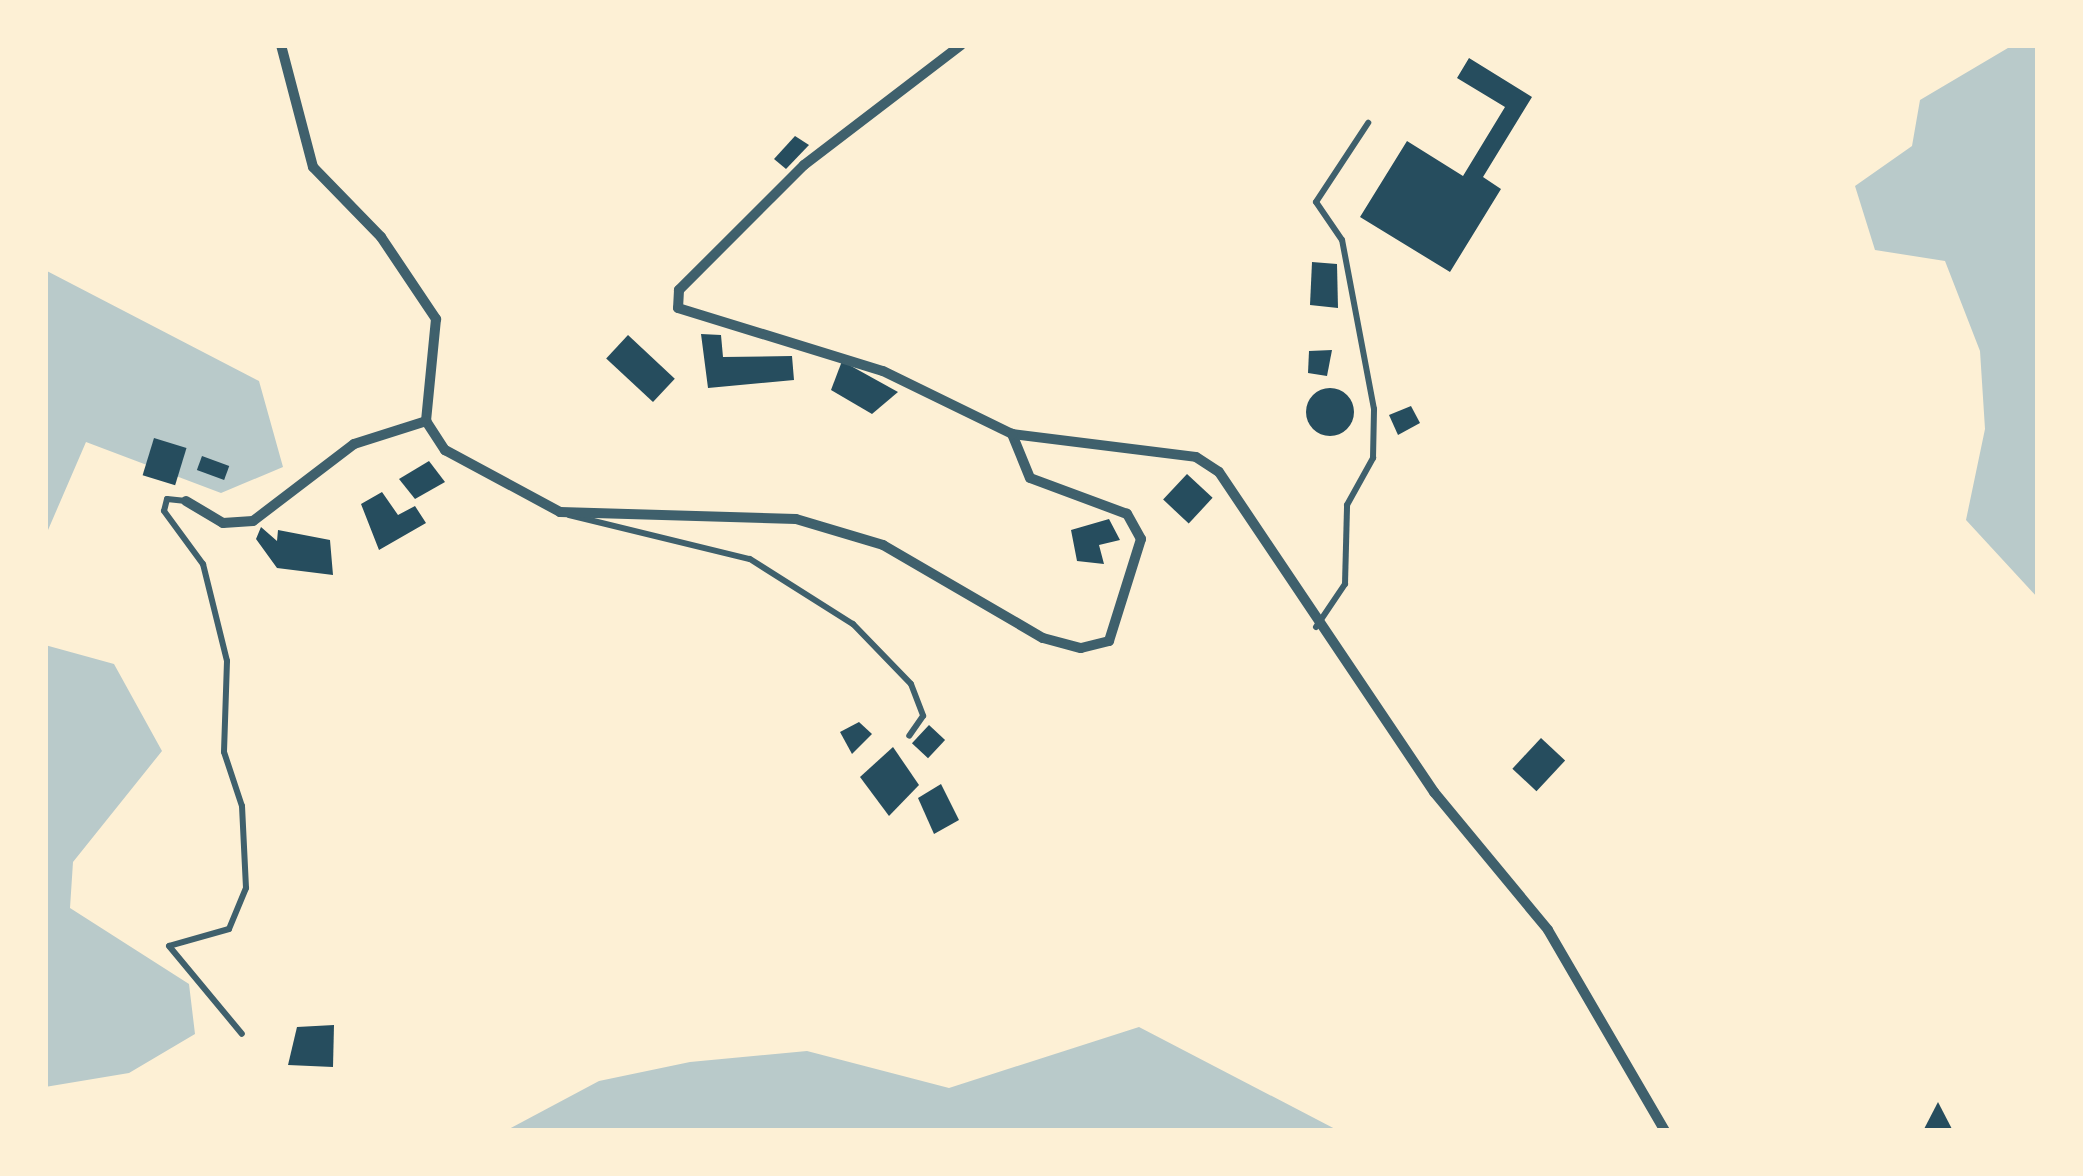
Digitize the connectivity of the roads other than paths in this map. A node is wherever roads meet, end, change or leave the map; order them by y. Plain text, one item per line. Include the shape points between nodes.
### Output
1 (281, 45) edge
2 (961, 45) edge
3 (1368, 123) dead end
4 (426, 422) junction
5 (1012, 434) junction
6 (186, 501) joint
7 (560, 512) junction
8 (1316, 628) junction
9 (908, 736) dead end
10 (242, 1034) dead end
11 (1665, 1131) edge

1 - 4 street via 313,167 381,237 436,319
2 - 5 street via 803,164 679,290 678,308 883,370
3 - 8 lane via 1316,202 1342,240 1374,410 1373,458 1347,506 1345,584
4 - 6 street via 354,444 253,521 223,523
4 - 7 street via 445,451
5 - 7 street via 1030,478 1127,514 1141,539 1109,641 1043,638 884,545 796,519
5 - 8 street via 1196,457 1234,494
6 - 10 lane via 175,495 164,511 203,564 227,661 224,752 242,806 246,888 229,929 169,946
7 - 9 lane via 620,536 750,559 854,624 911,684 923,716
8 - 11 street via 1548,930

